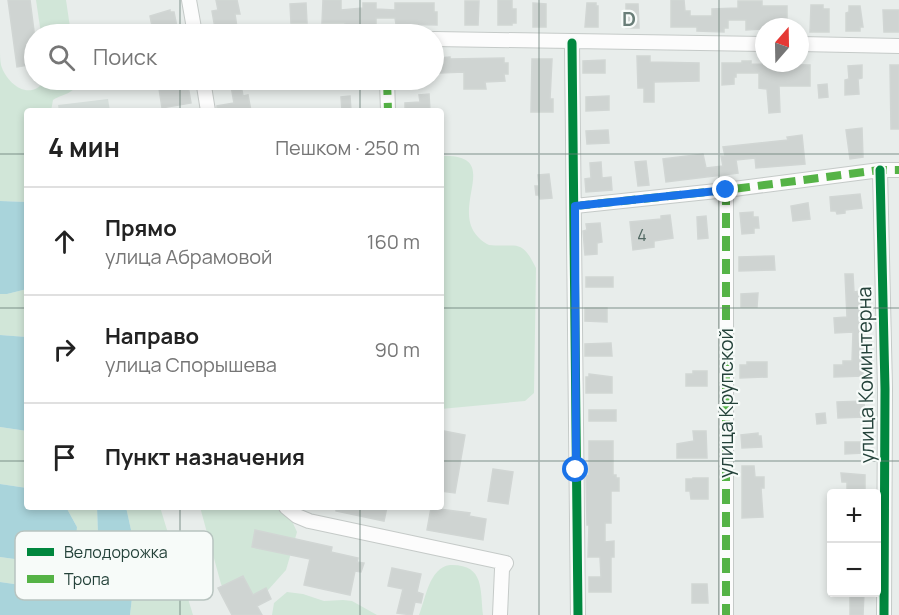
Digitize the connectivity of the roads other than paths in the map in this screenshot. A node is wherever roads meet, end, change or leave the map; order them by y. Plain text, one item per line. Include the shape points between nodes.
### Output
1 (189, 0) edge
2 (193, 24) edge
3 (444, 39) edge
4 (573, 43) junction
5 (755, 44) edge
6 (809, 44) edge
7 (899, 46) edge
8 (205, 90) edge
9 (387, 90) edge
10 (208, 108) edge
11 (388, 108) edge
12 (880, 170) junction
13 (899, 170) edge
14 (726, 190) junction
15 (575, 206) junction
16 (290, 510) edge
17 (500, 615) edge
18 (578, 615) edge
19 (726, 615) edge
20 (884, 615) edge

1 - 2 street
3 - 4 street
4 - 5 street
4 - 15 street
6 - 7 street
8 - 10 street
9 - 11 street
12 - 13 street
12 - 14 street
12 - 20 street, улица Коминтерна via 885,389
14 - 15 street
14 - 19 street, улица Крупской
15 - 18 street
16 - 17 street via 309,521 506,562 502,569

